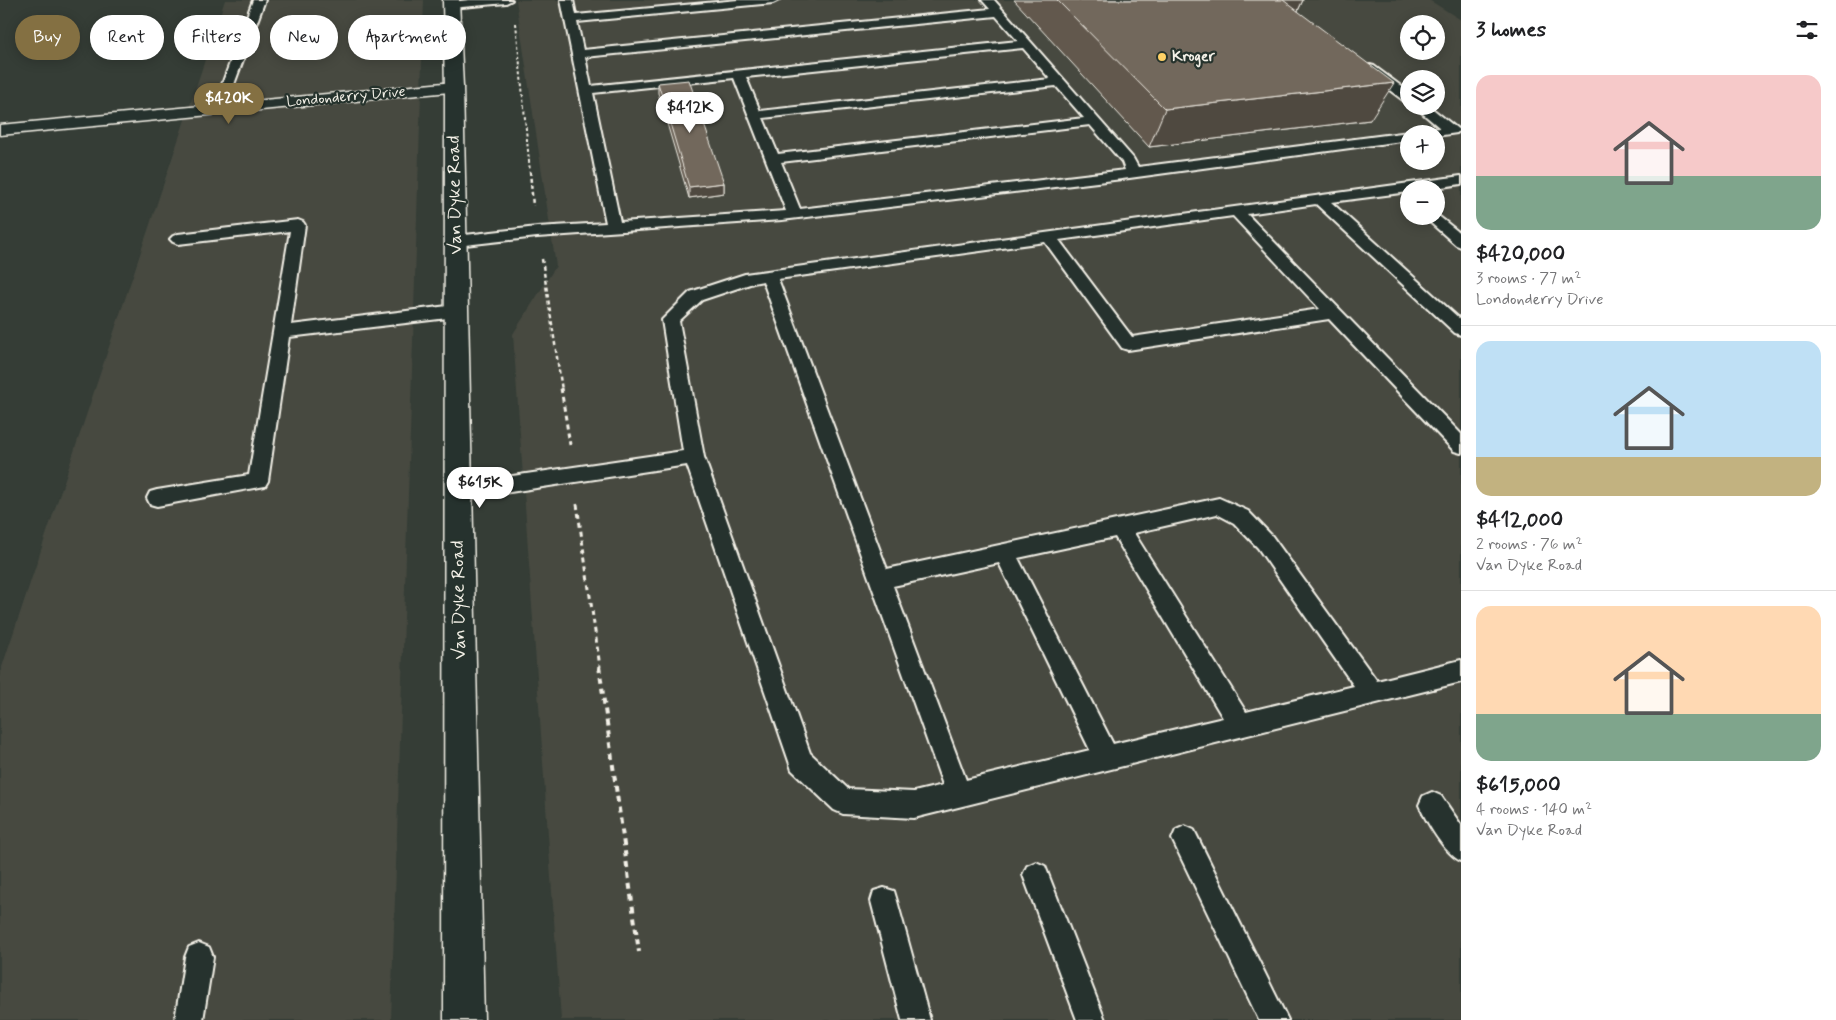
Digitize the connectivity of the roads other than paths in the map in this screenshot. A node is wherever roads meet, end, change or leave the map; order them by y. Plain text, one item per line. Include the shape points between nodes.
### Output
1 (258, 0) edge
2 (506, 0) edge
3 (567, 0) edge
4 (773, 0) edge
5 (988, 0) edge
6 (451, 2) edge
7 (998, 12) junction
8 (571, 19) junction
9 (1026, 44) junction
10 (578, 54) junction
11 (1363, 63) edge
12 (739, 75) junction
13 (1059, 82) junction
14 (454, 87) junction
15 (586, 90) junction
16 (1400, 91) edge
17 (219, 109) junction
18 (755, 115) junction
19 (1432, 115) edge
20 (1093, 121) junction
21 (0, 130) edge
22 (1445, 131) edge
23 (1400, 137) edge
24 (773, 159) junction
25 (1133, 172) junction
26 (1461, 180) edge
27 (1445, 184) edge
28 (1400, 194) edge
29 (1320, 200) junction
30 (1236, 211) junction
31 (796, 214) junction
32 (1441, 225) edge
33 (614, 226) junction
34 (1049, 237) junction
35 (178, 238) dead end
36 (456, 241) junction
37 (1461, 242) edge
38 (769, 276) junction
39 (456, 312) junction
40 (1333, 313) junction
41 (1461, 329) edge
42 (281, 332) junction
43 (1461, 446) edge
44 (694, 456) junction
45 (458, 492) junction
46 (157, 498) dead end
47 (1120, 527) junction
48 (1004, 553) junction
49 (880, 580) junction
50 (1461, 671) edge
51 (1372, 693) junction
52 (1240, 725) junction
53 (1107, 758) junction
54 (959, 794) junction
55 (1432, 805) dead end
56 (1185, 839) dead end
57 (1461, 848) edge
58 (1036, 875) dead end
59 (884, 901) dead end
60 (200, 957) dead end
61 (189, 1020) edge
62 (464, 1020) edge
63 (916, 1020) edge
64 (1091, 1020) edge
65 (1274, 1020) edge

1 - 17 lane
2 - 6 lane
3 - 8 lane
4 - 8 lane
5 - 7 lane
6 - 14 main road, Van Dyke Road
7 - 9 lane
7 - 10 lane
8 - 10 lane
9 - 12 lane
9 - 13 lane
10 - 15 lane
11 - 16 lane
12 - 15 lane
12 - 18 lane
13 - 18 lane
13 - 20 lane
14 - 17 main road, Londonderry Drive
14 - 36 main road, Van Dyke Road
15 - 33 lane
17 - 21 main road, Londonderry Drive
18 - 24 lane
19 - 22 lane via 1452,130
20 - 24 lane
20 - 25 lane via 1128,161
23 - 25 lane
24 - 31 lane
25 - 31 lane
26 - 27 lane
28 - 29 lane
29 - 30 lane
29 - 41 lane
30 - 34 lane
30 - 40 lane
31 - 33 lane
32 - 37 lane
33 - 36 lane
34 - 38 lane
34 - 40 lane via 1128,344
35 - 42 lane via 298,225
36 - 39 main road, Van Dyke Road
38 - 44 lane via 751,278 696,296 670,320
38 - 49 lane
39 - 42 lane
39 - 45 main road, Van Dyke Road
40 - 43 lane
42 - 46 lane via 258,481
44 - 45 lane
44 - 54 lane via 801,761 843,801 914,805
45 - 62 main road, Van Dyke Road
47 - 48 lane
47 - 51 lane via 1219,506 1241,517 1264,542
47 - 52 lane
48 - 49 lane
48 - 53 lane
49 - 54 lane
50 - 51 lane
51 - 52 lane
52 - 53 lane
53 - 54 lane
55 - 57 lane
56 - 65 lane
58 - 64 lane
59 - 63 lane
60 - 61 lane

